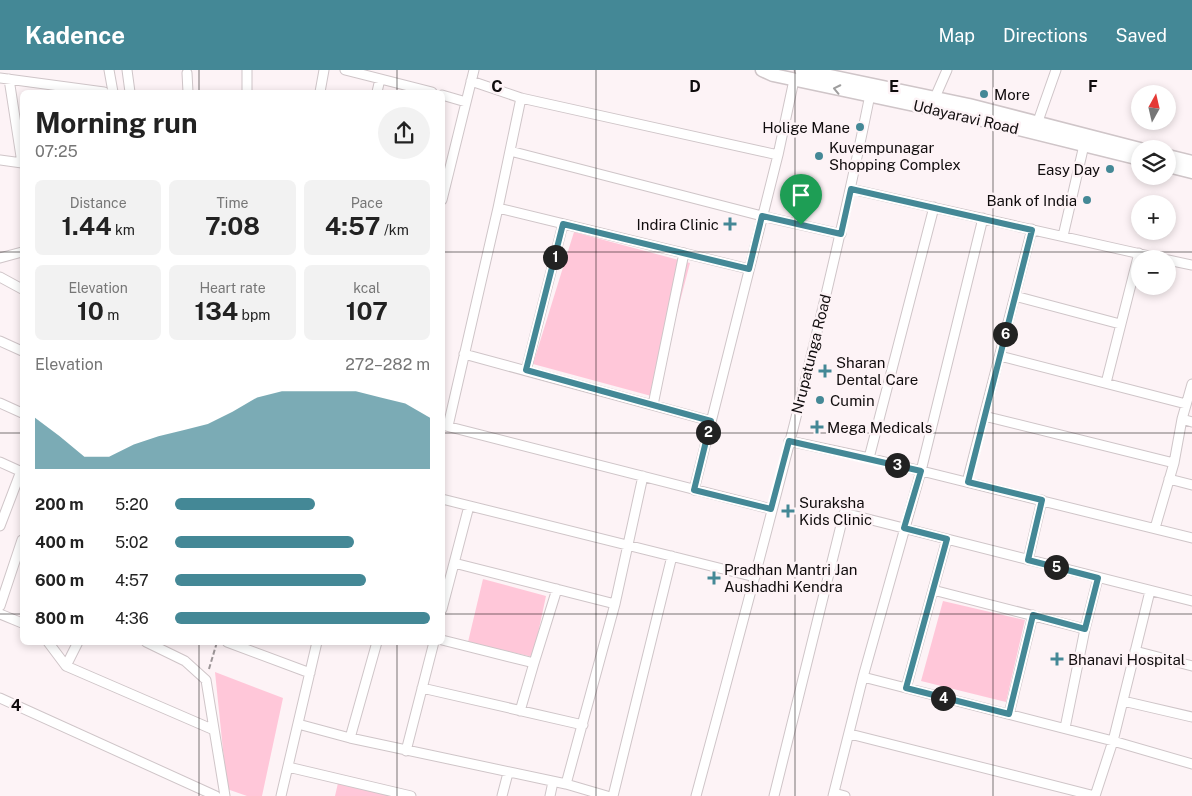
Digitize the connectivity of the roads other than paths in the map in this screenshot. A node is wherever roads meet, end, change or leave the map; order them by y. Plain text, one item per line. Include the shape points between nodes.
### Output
1 (109, 70) edge
2 (127, 70) edge
3 (247, 70) edge
4 (324, 70) edge
5 (345, 70) edge
6 (474, 70) edge
7 (762, 70) edge
8 (947, 70) edge
9 (1056, 70) edge
10 (187, 71) edge
11 (798, 75) edge
12 (4, 78) edge
13 (380, 79) junction
14 (471, 81) junction
15 (68, 90) edge
16 (113, 90) edge
17 (130, 90) edge
18 (188, 90) edge
19 (247, 90) edge
20 (320, 90) edge
21 (377, 90) edge
22 (424, 90) edge
23 (871, 90) junction
24 (445, 96) edge
25 (521, 98) junction
26 (466, 102) junction
27 (932, 103) junction
28 (1037, 124) junction
29 (1084, 145) junction
30 (1131, 147) edge
31 (510, 151) junction
32 (20, 154) edge
33 (778, 155) junction
34 (1131, 157) edge
35 (1176, 158) edge
36 (0, 160) edge
37 (1192, 162) edge
38 (20, 163) edge
39 (1176, 168) edge
40 (1192, 172) edge
41 (445, 188) edge
42 (851, 189) junction
43 (934, 207) junction
44 (498, 208) junction
45 (762, 216) junction
46 (983, 218) junction
47 (563, 224) junction
48 (1032, 230) junction
49 (841, 234) junction
50 (1063, 236) junction
51 (1131, 251) edge
52 (20, 253) edge
53 (684, 254) junction
54 (0, 258) edge
55 (1176, 262) edge
56 (1192, 265) edge
57 (749, 269) junction
58 (0, 277) edge
59 (1131, 283) edge
60 (20, 288) edge
61 (1015, 296) junction
62 (1120, 324) junction
63 (0, 341) edge
64 (20, 350) edge
65 (464, 354) junction
66 (1000, 356) junction
67 (526, 370) junction
68 (1106, 383) junction
69 (1192, 384) edge
70 (0, 403) edge
71 (1186, 404) junction
72 (653, 405) junction
73 (20, 412) edge
74 (984, 416) junction
75 (1182, 419) junction
76 (711, 421) junction
77 (1192, 422) edge
78 (445, 426) edge
79 (789, 441) junction
80 (869, 458) junction
81 (0, 462) edge
82 (1174, 463) junction
83 (20, 470) edge
84 (921, 471) junction
85 (20, 476) edge
86 (644, 476) junction
87 (1169, 479) junction
88 (968, 482) junction
89 (1192, 485) edge
90 (694, 490) junction
91 (445, 500) edge
92 (1042, 500) junction
93 (469, 506) junction
94 (771, 509) junction
95 (0, 524) edge
96 (904, 528) junction
97 (1155, 528) junction
98 (1192, 538) edge
99 (947, 539) junction
100 (20, 546) edge
101 (629, 546) junction
102 (672, 556) junction
103 (1028, 560) junction
104 (454, 563) junction
105 (755, 577) junction
106 (1098, 578) junction
107 (557, 589) junction
108 (933, 590) junction
109 (1150, 591) junction
110 (445, 598) edge
111 (1192, 601) edge
112 (615, 604) junction
113 (0, 606) edge
114 (0, 614) edge
115 (1033, 615) junction
116 (20, 622) edge
117 (1085, 629) junction
118 (445, 641) edge
119 (50, 645) edge
120 (76, 645) edge
121 (152, 645) edge
122 (235, 645) edge
123 (317, 645) edge
124 (376, 645) edge
125 (433, 645) edge
126 (1135, 652) junction
127 (534, 663) junction
128 (66, 666) junction
129 (1192, 666) edge
130 (310, 673) junction
131 (863, 676) junction
132 (422, 688) junction
133 (906, 688) junction
134 (0, 698) edge
135 (1123, 701) junction
136 (520, 711) junction
137 (1009, 714) junction
138 (1192, 717) edge
139 (298, 724) junction
140 (583, 725) junction
141 (1065, 728) junction
142 (214, 730) junction
143 (850, 734) junction
144 (350, 738) junction
145 (1113, 741) junction
146 (406, 751) junction
147 (1192, 764) edge
148 (288, 767) junction
149 (508, 773) junction
150 (553, 782) junction
151 (566, 784) junction
152 (834, 795) edge
153 (216, 796) edge
154 (225, 796) edge
155 (280, 796) edge
156 (412, 796) edge
157 (502, 796) edge
158 (550, 796) edge
159 (607, 796) edge
160 (613, 796) edge
161 (696, 796) edge
162 (774, 796) edge
163 (845, 796) edge
164 (1095, 796) edge

1 - 16 street
2 - 17 street
3 - 19 street
4 - 20 street
5 - 13 street
6 - 14 street
7 - 11 street, Udayaravi Road via 773,75
8 - 27 street
9 - 28 street
10 - 18 street
11 - 23 street, Udayaravi Road
11 - 33 street
12 - 15 street
12 - 32 street
13 - 21 street
13 - 22 street
14 - 25 street
14 - 26 street
23 - 27 street, Udayaravi Road
23 - 42 street, Nrupatunga Road
24 - 26 street
25 - 31 street
25 - 33 street
26 - 41 street
27 - 28 street, Udayaravi Road via 969,105
27 - 29 street, Udayaravi Road
28 - 30 street, Udayaravi Road
29 - 34 street, Udayaravi Road
29 - 50 street
31 - 44 street
31 - 45 street
33 - 45 street
35 - 37 street
36 - 38 street
39 - 40 street
42 - 43 street
42 - 49 street, Nrupatunga Road
43 - 46 street
43 - 80 street
44 - 47 street
44 - 65 street
45 - 49 street
45 - 57 street
46 - 48 street
46 - 84 street
47 - 53 street
47 - 67 street
48 - 50 street
48 - 61 street
49 - 79 street, Nrupatunga Road
50 - 51 street
52 - 54 street
53 - 57 street
53 - 72 street
55 - 56 street
57 - 76 street
58 - 60 street
59 - 62 street
61 - 62 street
61 - 66 street
62 - 68 street
63 - 64 street
65 - 67 street
65 - 78 street
66 - 68 street
66 - 74 street
67 - 72 street
68 - 71 street
69 - 71 street
70 - 73 street
71 - 75 street
72 - 76 street
74 - 82 street
74 - 88 street
75 - 77 street
75 - 82 street
76 - 90 street
78 - 86 street
79 - 80 street
79 - 94 street, Nrupatunga Road
80 - 84 street
81 - 83 street
82 - 87 street
84 - 88 street
84 - 96 street
85 - 95 street
86 - 90 street
86 - 101 street
87 - 89 street
87 - 97 street
88 - 92 street
90 - 94 street
91 - 93 street
92 - 97 street
92 - 103 street
93 - 101 street
93 - 104 street
94 - 105 street, Nrupatunga Road
96 - 99 street
96 - 131 street
96 - 162 street via 844,513
97 - 98 street
99 - 103 street
99 - 108 street
100 - 113 street
101 - 102 street
101 - 112 street
102 - 105 street
102 - 160 street
103 - 106 street
104 - 107 street
104 - 110 street
105 - 161 street, Nrupatunga Road
106 - 109 street
106 - 117 street
107 - 112 street
107 - 127 street
108 - 115 street
108 - 133 street
109 - 111 street
109 - 126 street
112 - 140 street
114 - 116 street
115 - 117 street
115 - 137 street
117 - 141 street
118 - 127 street
119 - 128 street
120 - 128 street
121 - 142 street via 186,661 206,680
122 - 130 street
123 - 130 street
124 - 144 street
125 - 132 street
126 - 129 street
126 - 135 street
127 - 136 street
128 - 142 street
130 - 139 street
131 - 133 street
131 - 143 street
132 - 136 street
132 - 146 street
133 - 137 street
134 - 153 street
135 - 138 street
135 - 145 street
136 - 140 street
137 - 141 street
139 - 144 street
139 - 148 street
140 - 151 street
141 - 145 street
142 - 154 street
143 - 152 street
143 - 164 street
144 - 146 street
145 - 147 street
145 - 164 street
146 - 149 street
148 - 155 street
148 - 156 street
149 - 150 street
149 - 157 street
150 - 151 street
150 - 158 street
151 - 159 street
152 - 163 street

